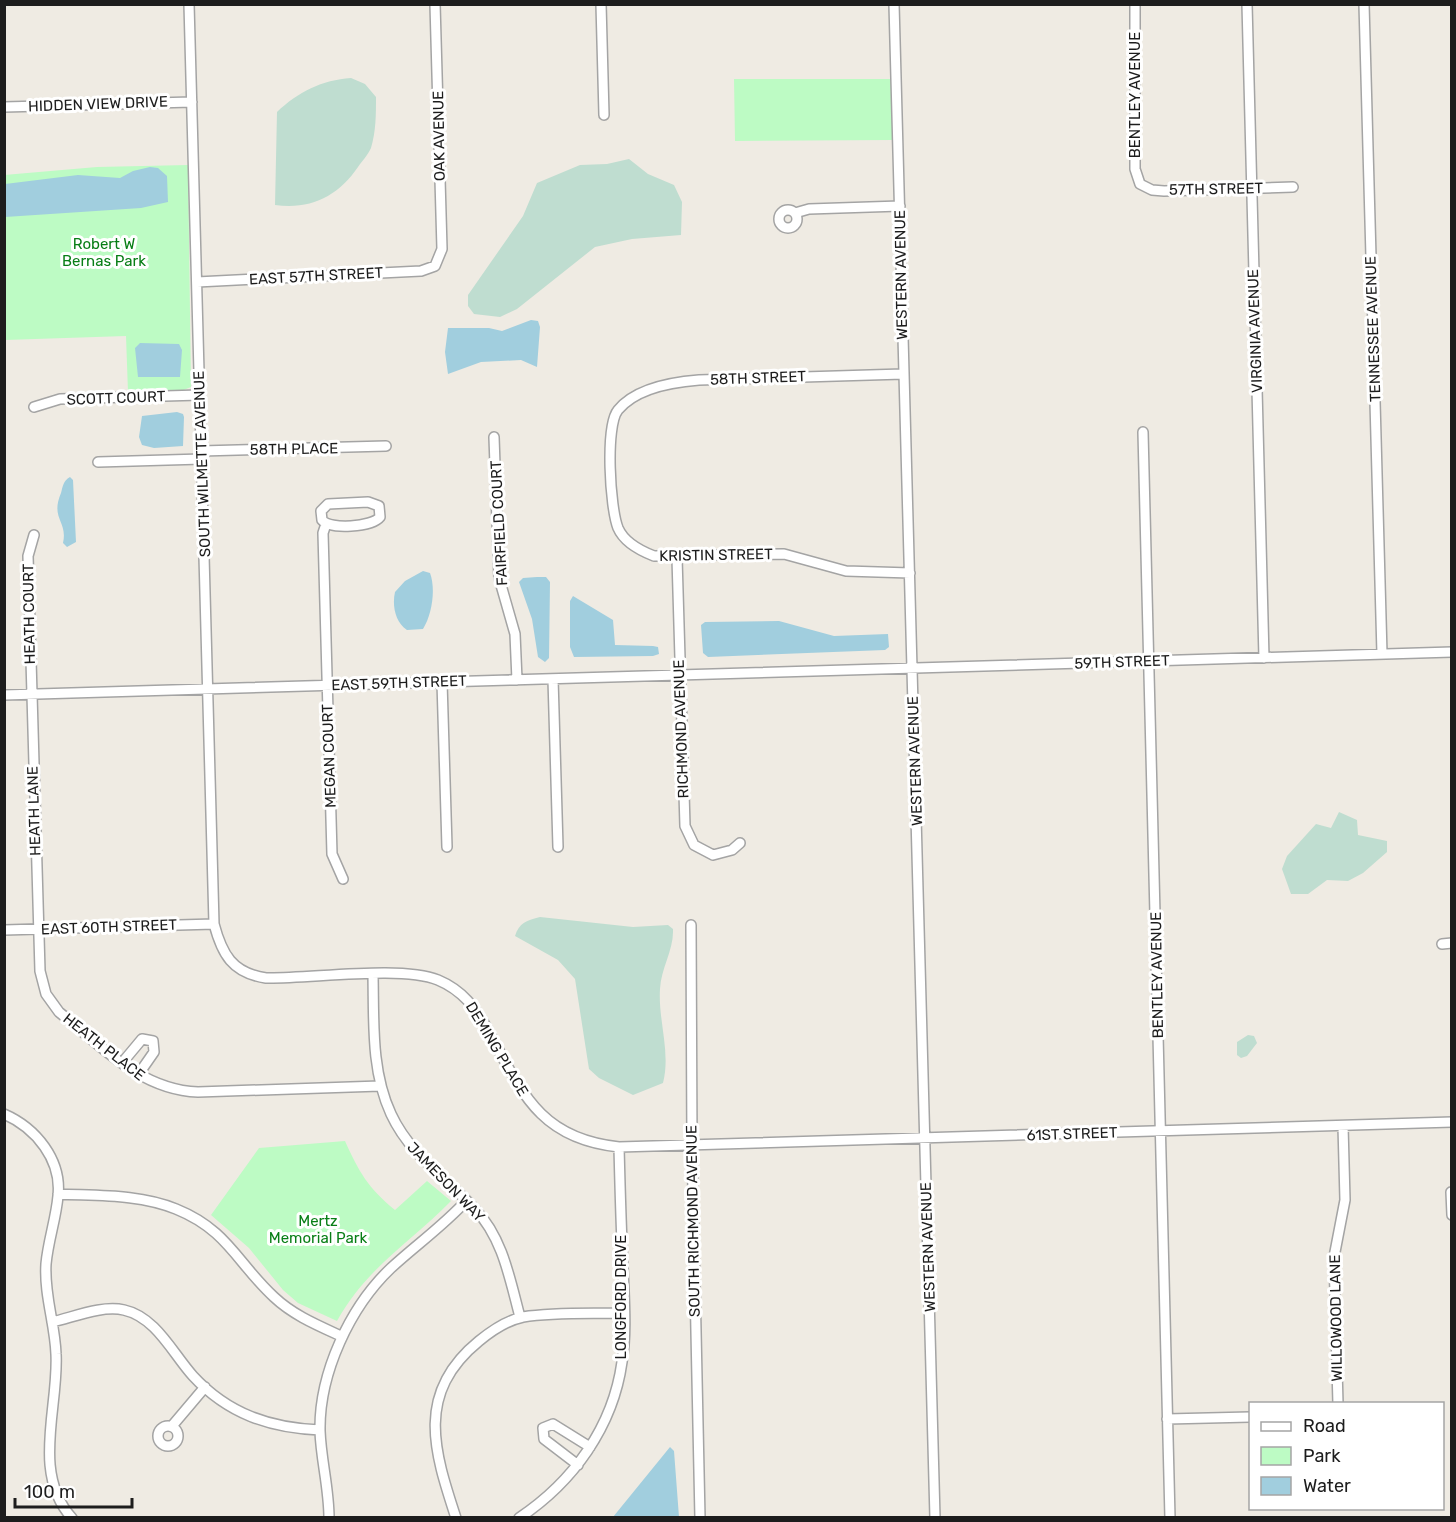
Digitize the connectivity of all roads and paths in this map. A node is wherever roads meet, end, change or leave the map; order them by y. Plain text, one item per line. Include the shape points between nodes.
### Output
1 (189, 4) edge
2 (435, 4) edge
3 (601, 4) edge
4 (894, 4) edge
5 (1135, 4) edge
6 (1246, 4) edge
7 (1364, 4) edge
8 (192, 102) junction
9 (4, 107) edge
10 (604, 115) dead end
11 (1140, 184) joint
12 (1293, 187) dead end
13 (1252, 188) junction
14 (900, 206) junction
15 (795, 213) dead end
16 (435, 266) joint
17 (197, 282) junction
18 (903, 374) junction
19 (200, 395) junction
20 (34, 407) dead end
21 (619, 408) joint
22 (1143, 432) dead end
23 (494, 437) dead end
24 (386, 446) dead end
25 (202, 455) junction
26 (98, 462) dead end
27 (326, 524) junction
28 (34, 534) dead end
29 (677, 558) junction
30 (910, 573) junction
31 (1452, 652) edge
32 (1382, 654) junction
33 (1264, 658) junction
34 (1150, 662) junction
35 (912, 668) junction
36 (794, 672) joint
37 (679, 675) junction
38 (553, 679) junction
39 (517, 680) junction
40 (442, 682) junction
41 (327, 685) junction
42 (208, 689) junction
43 (31, 694) junction
44 (4, 695) edge
45 (740, 843) dead end
46 (558, 847) dead end
47 (447, 848) dead end
48 (343, 879) dead end
49 (214, 924) junction
50 (691, 925) dead end
51 (38, 929) junction
52 (4, 930) edge
53 (373, 975) junction
54 (122, 1063) junction
55 (138, 1075) junction
56 (380, 1086) junction
57 (4, 1114) edge
58 (1452, 1122) edge
59 (1343, 1126) junction
60 (1160, 1131) junction
61 (925, 1138) junction
62 (692, 1144) junction
63 (619, 1147) junction
64 (1451, 1192) edge
65 (58, 1194) junction
66 (466, 1201) junction
67 (1452, 1215) edge
68 (624, 1313) junction
69 (520, 1317) junction
70 (52, 1322) junction
71 (341, 1336) junction
72 (205, 1387) junction
73 (1338, 1402) edge
74 (1249, 1417) edge
75 (1167, 1419) junction
76 (172, 1426) dead end
77 (320, 1430) junction
78 (590, 1447) junction
79 (578, 1465) junction
80 (72, 1518) edge
81 (329, 1518) edge
82 (456, 1518) edge
83 (519, 1518) edge
84 (700, 1518) edge
85 (935, 1518) edge
86 (1170, 1518) edge

1 - 8 street, SOUTH WILMETTE AVENUE
2 - 16 street, OAK AVENUE via 442,249
3 - 10 street
4 - 14 street, WESTERN AVENUE
5 - 11 street, BENTLEY AVENUE via 1135,169
6 - 13 street, VIRGINIA AVENUE
7 - 32 street, TENNESSEE AVENUE
8 - 9 street, HIDDEN VIEW DRIVE
8 - 17 street, SOUTH WILMETTE AVENUE
11 - 13 street, 57TH STREET via 1164,191
12 - 13 street, 57TH STREET
13 - 33 street, VIRGINIA AVENUE
14 - 15 street via 809,209
14 - 18 street, WESTERN AVENUE
16 - 17 street, EAST 57TH STREET via 421,271
17 - 19 street, SOUTH WILMETTE AVENUE
18 - 21 street, 58TH STREET via 685,381 655,388
18 - 30 street, WESTERN AVENUE
19 - 20 street, SCOTT COURT via 60,399
19 - 25 street, SOUTH WILMETTE AVENUE
21 - 29 street, KRISTIN STREET via 611,424 612,505 619,530 641,551
22 - 34 street, BENTLEY AVENUE
23 - 39 street, FAIRFIELD COURT via 500,578 515,634
24 - 25 street, 58TH PLACE
25 - 26 street, 58TH PLACE
25 - 42 street, SOUTH WILMETTE AVENUE
27 - 27 street, MEGAN COURT via 374,523 381,512 379,506 368,502 328,504 321,516
27 - 41 street, MEGAN COURT via 322,533
28 - 43 street, HEATH COURT via 28,556
29 - 30 street, KRISTIN STREET via 784,554 846,571
29 - 37 street, RICHMOND AVENUE
30 - 35 street, WESTERN AVENUE
31 - 32 street, 59TH STREET
32 - 33 street, 59TH STREET
33 - 34 street, 59TH STREET
34 - 35 street, 59TH STREET
34 - 60 street, BENTLEY AVENUE
35 - 36 street, 59TH STREET
35 - 61 street, WESTERN AVENUE
36 - 37 street, EAST 59TH STREET
37 - 38 street, EAST 59TH STREET
37 - 45 street, RICHMOND AVENUE via 688,836 702,851 712,855 732,850
38 - 39 street, EAST 59TH STREET
38 - 46 street
39 - 40 street, EAST 59TH STREET
40 - 41 street, EAST 59TH STREET
40 - 47 street
41 - 42 street, EAST 59TH STREET
41 - 48 street, MEGAN COURT via 332,854
42 - 43 street, EAST 59TH STREET
42 - 49 street, SOUTH WILMETTE AVENUE
43 - 44 street, EAST 59TH STREET
43 - 51 street, HEATH LANE
49 - 51 street, EAST 60TH STREET
49 - 53 street, DEMING PLACE via 220,947 230,962 257,977
50 - 62 street, SOUTH RICHMOND AVENUE
51 - 52 street, EAST 60TH STREET
51 - 54 street, HEATH PLACE via 41,981 53,1005
53 - 56 street, JAMESON WAY
53 - 63 street, DEMING PLACE via 423,975 452,987 478,1013 538,1114 574,1138
54 - 55 street, HEATH PLACE
54 - 55 street via 142,1039 153,1041 154,1052
55 - 56 street, HEATH PLACE via 154,1084 188,1092
56 - 66 street, JAMESON WAY via 407,1141
57 - 65 street via 25,1125 47,1150 55,1169
58 - 59 street, 61ST STREET
59 - 60 street, 61ST STREET
59 - 73 street, WILLOWOOD LANE via 1345,1200 1334,1257
60 - 61 street, 61ST STREET
60 - 75 street, BENTLEY AVENUE
61 - 62 street, 61ST STREET
61 - 85 street, WESTERN AVENUE
62 - 63 street, DEMING PLACE
62 - 84 street, SOUTH RICHMOND AVENUE
63 - 68 street, LONGFORD DRIVE
64 - 67 street
65 - 70 street via 46,1263
65 - 71 street via 144,1199 192,1216 229,1243 273,1296 304,1318
66 - 69 street, JAMESON WAY via 484,1220 498,1245
66 - 71 street via 391,1268 363,1301
68 - 69 street
68 - 78 street, LONGFORD DRIVE via 624,1348 616,1389
69 - 82 street via 467,1351 448,1377 438,1401 435,1450
70 - 72 street via 109,1309 134,1313 149,1322
70 - 80 street via 56,1373 50,1470 59,1498
71 - 77 street
72 - 76 street
72 - 77 street via 261,1422
74 - 75 street
75 - 86 street, BENTLEY AVENUE
77 - 81 street
78 - 79 street, LONGFORD DRIVE
78 - 79 street via 553,1424 543,1428 544,1439
79 - 83 street, LONGFORD DRIVE via 564,1483

